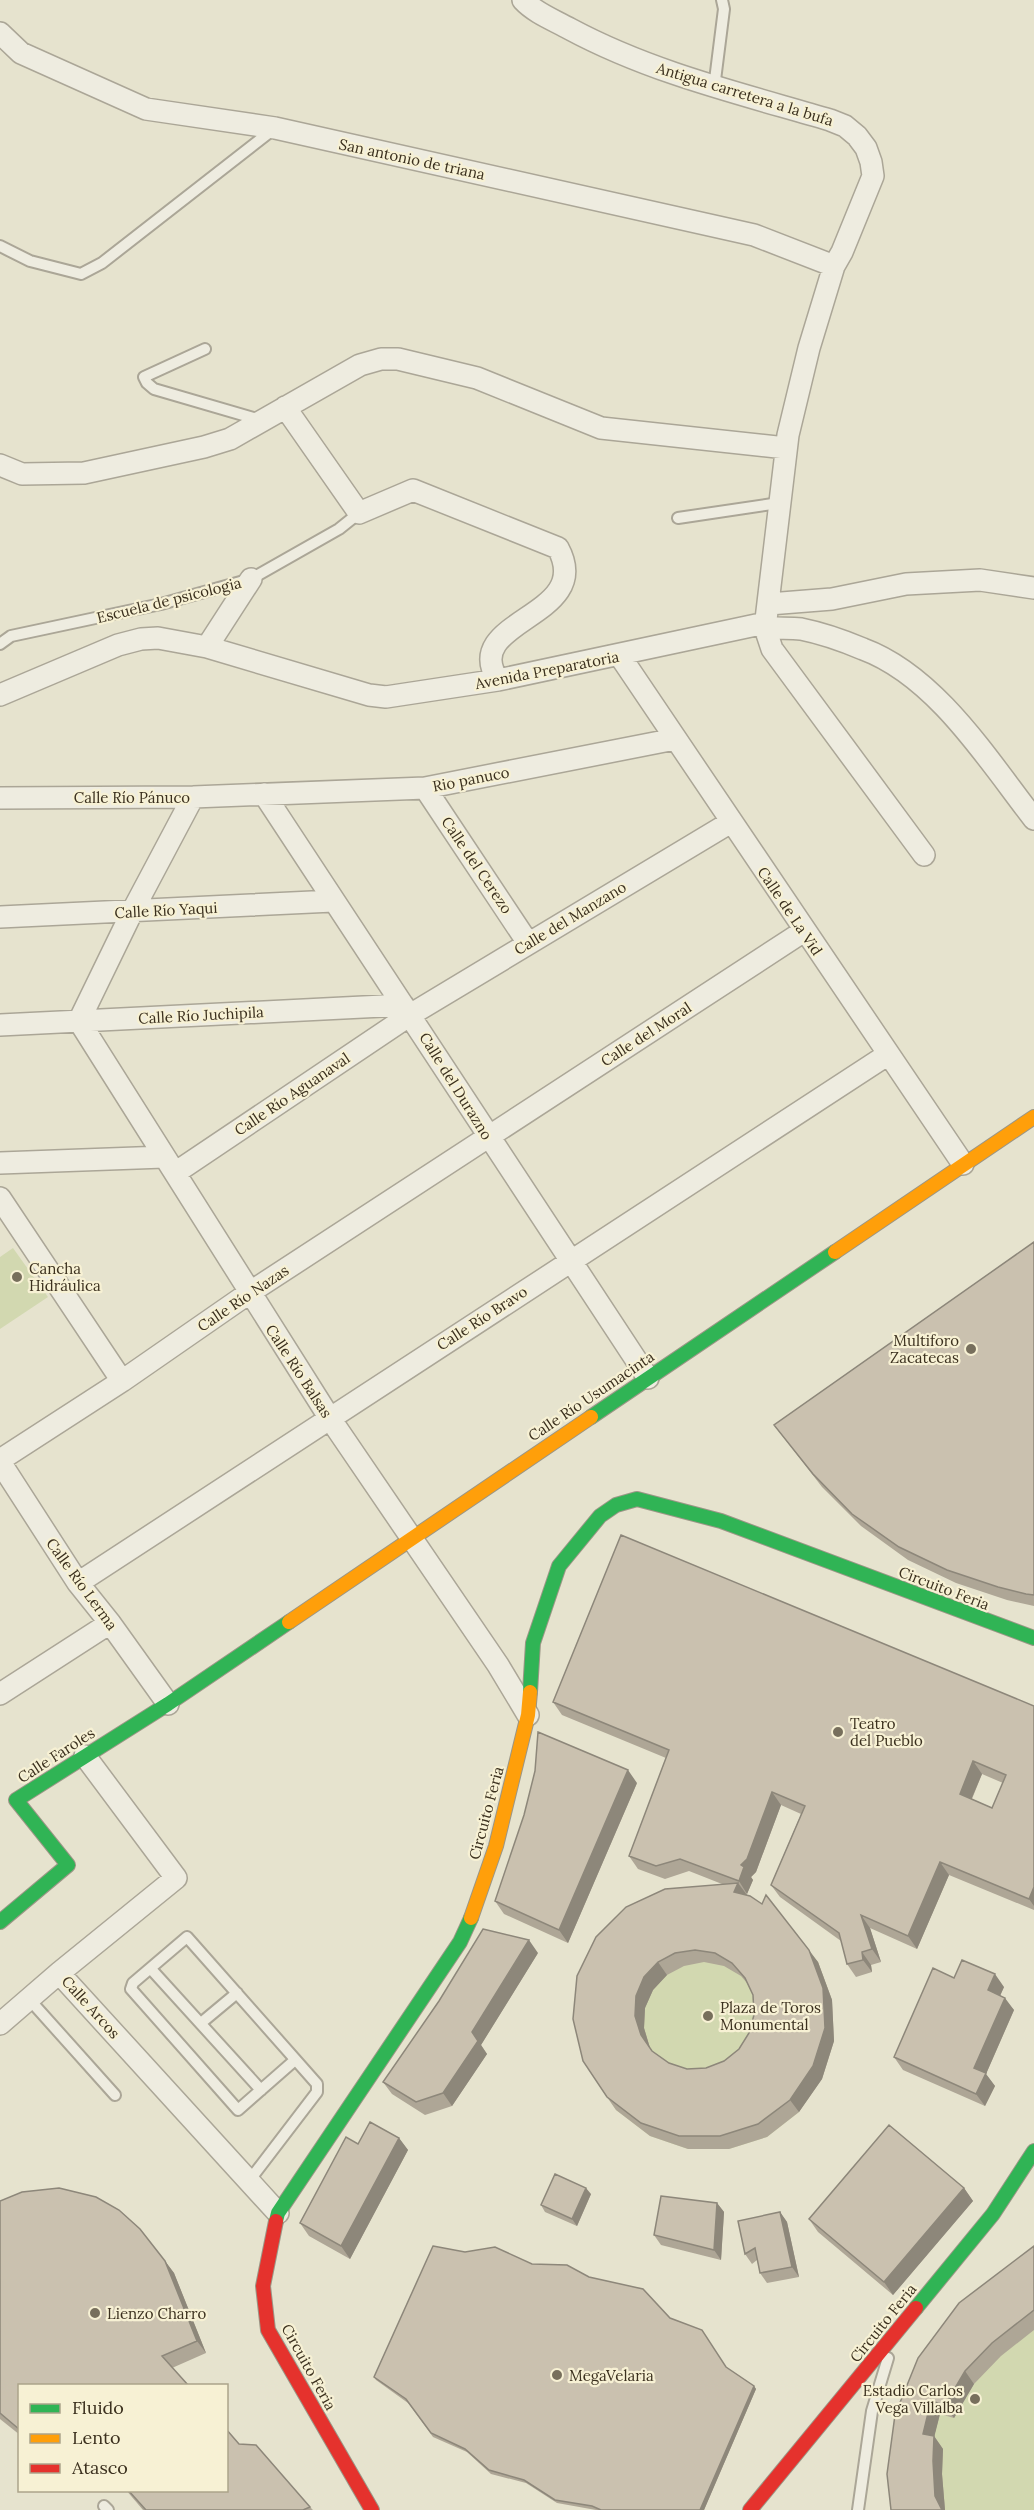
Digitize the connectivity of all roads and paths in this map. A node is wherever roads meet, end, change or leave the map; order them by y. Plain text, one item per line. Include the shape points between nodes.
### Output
1 (523, 0) edge
2 (722, 0) edge
3 (0, 33) edge
4 (714, 88) junction
5 (275, 129) junction
6 (0, 246) edge
7 (834, 266) junction
8 (205, 349) dead end
9 (285, 407) junction
10 (260, 420) junction
11 (786, 448) junction
12 (0, 465) edge
13 (779, 503) junction
14 (359, 513) junction
15 (678, 518) dead end
16 (251, 579) junction
17 (1034, 588) edge
18 (769, 603) junction
19 (765, 628) junction
20 (0, 644) edge
21 (207, 647) junction
22 (620, 656) junction
23 (498, 680) junction
24 (0, 695) edge
25 (675, 739) junction
26 (425, 788) junction
27 (264, 794) junction
28 (0, 798) edge
29 (193, 798) junction
30 (1034, 819) edge
31 (731, 822) junction
32 (924, 855) dead end
33 (333, 901) junction
34 (132, 912) junction
35 (0, 917) edge
36 (804, 931) junction
37 (528, 943) junction
38 (407, 1010) junction
39 (79, 1021) junction
40 (0, 1025) edge
41 (887, 1055) junction
42 (1034, 1117) edge
43 (488, 1138) junction
44 (0, 1163) edge
45 (963, 1164) junction
46 (169, 1165) junction
47 (0, 1198) edge
48 (570, 1260) junction
49 (249, 1293) junction
50 (648, 1378) junction
51 (122, 1380) junction
52 (329, 1417) junction
53 (0, 1461) edge
54 (411, 1539) junction
55 (78, 1582) junction
56 (110, 1623) junction
57 (1034, 1638) edge
58 (0, 1694) edge
59 (168, 1704) junction
60 (528, 1715) junction
61 (85, 1756) junction
62 (0, 1922) edge
63 (151, 1968) junction
64 (59, 1973) junction
65 (237, 1993) junction
66 (29, 1999) junction
67 (201, 2023) junction
68 (0, 2024) edge
69 (295, 2060) junction
70 (261, 2091) junction
71 (115, 2095) dead end
72 (1034, 2151) edge
73 (249, 2181) junction
74 (278, 2213) junction
75 (897, 2331) junction
76 (371, 2509) edge
77 (856, 2509) edge
78 (750, 2510) edge

1 - 4 street, Antigua carretera a la bufa via 613,52
2 - 4 lane
3 - 5 street, San antonio de triana via 21,53 146,109
4 - 7 street, Antigua carretera a la bufa via 830,120 851,131 866,148 873,176
5 - 6 lane via 102,263 81,274 30,261
5 - 7 street, San antonio de triana via 754,235
7 - 11 street via 809,348
8 - 10 lane via 144,377 147,383
9 - 10 street
9 - 11 street via 360,365 398,359 477,378 601,428
9 - 14 street
10 - 12 street via 230,439 204,447 84,473 22,474
11 - 13 street
13 - 15 lane
13 - 18 street
14 - 16 lane, Escuela de psicologia via 339,529
14 - 23 street via 413,490 558,548 565,560 564,583 554,597 497,639 489,655
16 - 20 lane, Escuela de psicologia via 161,604 11,636
16 - 21 street
17 - 18 street via 970,580 906,584 832,599
18 - 19 street
19 - 22 street, Avenida Preparatoria via 756,625
19 - 30 street, Avenida Preparatoria via 801,629 865,649 902,669 951,713
19 - 32 street via 772,649
21 - 23 street, Avenida Preparatoria via 386,697
21 - 24 street, Avenida Preparatoria via 158,638 141,639 89,656
22 - 23 street, Avenida Preparatoria
22 - 25 street, Calle de La Vid
25 - 26 street, Rio panuco
25 - 31 street, Calle de La Vid
26 - 27 street, Rio panuco
26 - 37 street, Calle del Cerezo
27 - 29 street, Calle Río Pánuco
27 - 33 street, Calle del Durazno
28 - 29 street, Calle Río Pánuco
29 - 34 street
31 - 36 street, Calle de La Vid
31 - 37 street, Calle del Manzano
33 - 34 street, Calle Río Yaqui
33 - 38 street, Calle del Durazno
34 - 35 street, Calle Río Yaqui
34 - 39 street
36 - 41 street, Calle de La Vid
36 - 43 street, Calle del Moral
37 - 38 street, Calle del Manzano
38 - 39 street, Calle Río Juchipila
38 - 43 street, Calle del Durazno
38 - 46 street, Calle Río Aguanaval
39 - 40 street, Calle Río Juchipila
39 - 46 street, Calle Río Balsas
41 - 45 street, Calle de La Vid
41 - 48 street, Calle Río Bravo
42 - 45 street, Calle Río Usumacinta
43 - 48 street, Calle del Durazno
43 - 49 street, Calle Río Nazas
44 - 46 street
45 - 50 street, Calle Río Usumacinta
46 - 49 street, Calle Río Balsas
47 - 51 street
48 - 50 street, Calle del Durazno
48 - 52 street, Calle Río Bravo
49 - 51 street, Calle Río Nazas
49 - 52 street, Calle Río Balsas
50 - 54 street, Calle Río Usumacinta
51 - 53 street, Calle Río Nazas
52 - 54 street, Calle Río Balsas
52 - 55 street, Calle Río Bravo
53 - 55 street, Calle Río Lerma
54 - 59 street, Calle Río Usumacinta
54 - 60 street, Calle Río Balsas
55 - 56 street, Calle Río Lerma
56 - 58 street
56 - 59 street, Calle Río Lerma
57 - 60 street, Circuito Feria via 721,1521 637,1499 616,1505 600,1516 559,1566 533,1643
59 - 61 street, Calle Faroles
60 - 74 street, Circuito Feria via 496,1845 460,1942
61 - 62 street, Calle Faroles via 16,1800 68,1866
61 - 64 street, Calle Arcos via 176,1878
63 - 65 lane via 188,1937
63 - 67 lane
63 - 70 lane via 131,1989 234,2107 238,2110
64 - 66 street
64 - 73 street, Calle Arcos
65 - 67 lane
65 - 69 lane
66 - 68 street
66 - 71 lane
67 - 70 lane
69 - 70 lane
69 - 73 lane via 317,2084 317,2092
72 - 75 street, Circuito Feria via 993,2214
73 - 74 street, Calle Arcos
74 - 76 street, Circuito Feria via 263,2286 268,2330
75 - 77 lane via 872,2411
75 - 78 street, Circuito Feria

